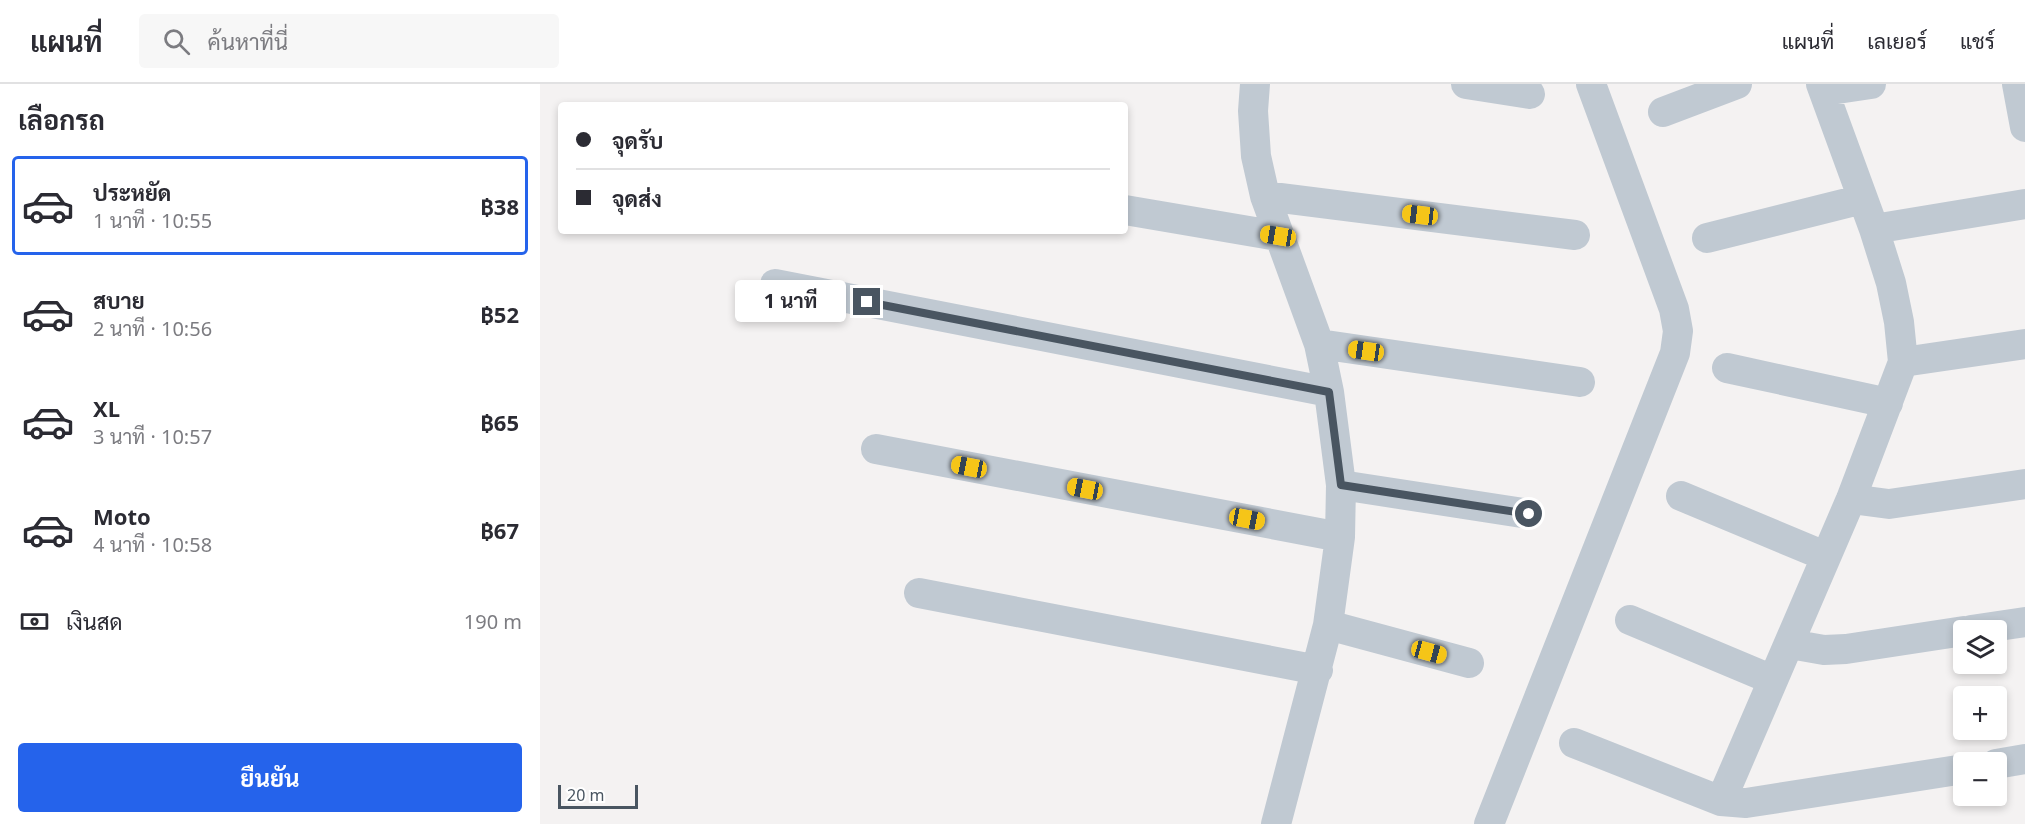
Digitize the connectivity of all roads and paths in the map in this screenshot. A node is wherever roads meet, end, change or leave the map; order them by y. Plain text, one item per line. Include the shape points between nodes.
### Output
1 (1255, 84) edge
2 (1466, 84) edge
3 (1591, 84) edge
4 (1737, 84) edge
5 (1871, 84) edge
6 (2017, 84) edge
7 (1822, 87) edge
8 (1530, 94) dead end
9 (1663, 112) dead end
10 (2025, 127) edge
11 (1265, 196) junction
12 (1863, 198) junction
13 (2025, 204) edge
14 (1128, 211) edge
15 (1874, 229) junction
16 (1575, 235) dead end
17 (1278, 236) junction
18 (1707, 238) dead end
19 (775, 284) dead end
20 (1318, 344) junction
21 (2025, 344) edge
22 (1903, 362) junction
23 (1727, 368) dead end
24 (1580, 382) dead end
25 (1329, 392) junction
26 (1888, 403) junction
27 (876, 449) dead end
28 (2025, 484) edge
29 (1341, 485) junction
30 (1681, 496) dead end
31 (1851, 499) junction
32 (1529, 514) dead end
33 (1340, 537) junction
34 (1825, 556) junction
35 (919, 593) dead end
36 (1630, 620) dead end
37 (2025, 622) edge
38 (1328, 625) junction
39 (2007, 625) edge
40 (1953, 633) edge
41 (1790, 644) junction
42 (1469, 663) dead end
43 (1318, 670) junction
44 (1773, 680) junction
45 (1574, 743) dead end
46 (2025, 759) edge
47 (2007, 762) edge
48 (1953, 771) edge
49 (1721, 801) junction
50 (1276, 823) edge
51 (1489, 824) edge

1 - 11 street via 1256,156
2 - 8 street
3 - 51 street via 1674,309 1678,331 1675,353
4 - 9 street
5 - 7 street
6 - 10 street
7 - 12 street
11 - 16 street
11 - 17 street
12 - 15 street
12 - 18 street
13 - 15 street
14 - 17 street
15 - 22 street via 1891,283
17 - 20 street
19 - 25 street
20 - 24 street
20 - 25 street
21 - 22 street
22 - 26 street
23 - 26 street
25 - 29 street
26 - 31 street
27 - 33 street
28 - 31 street via 1889,504
29 - 32 street
29 - 33 street
30 - 34 street
31 - 34 street
33 - 38 street
34 - 41 street
35 - 43 street
36 - 44 street
37 - 39 street
38 - 42 street
38 - 43 street
40 - 41 street via 1846,649
41 - 44 street
43 - 50 street
44 - 49 street
45 - 49 street
46 - 47 street
48 - 49 street via 1746,803

